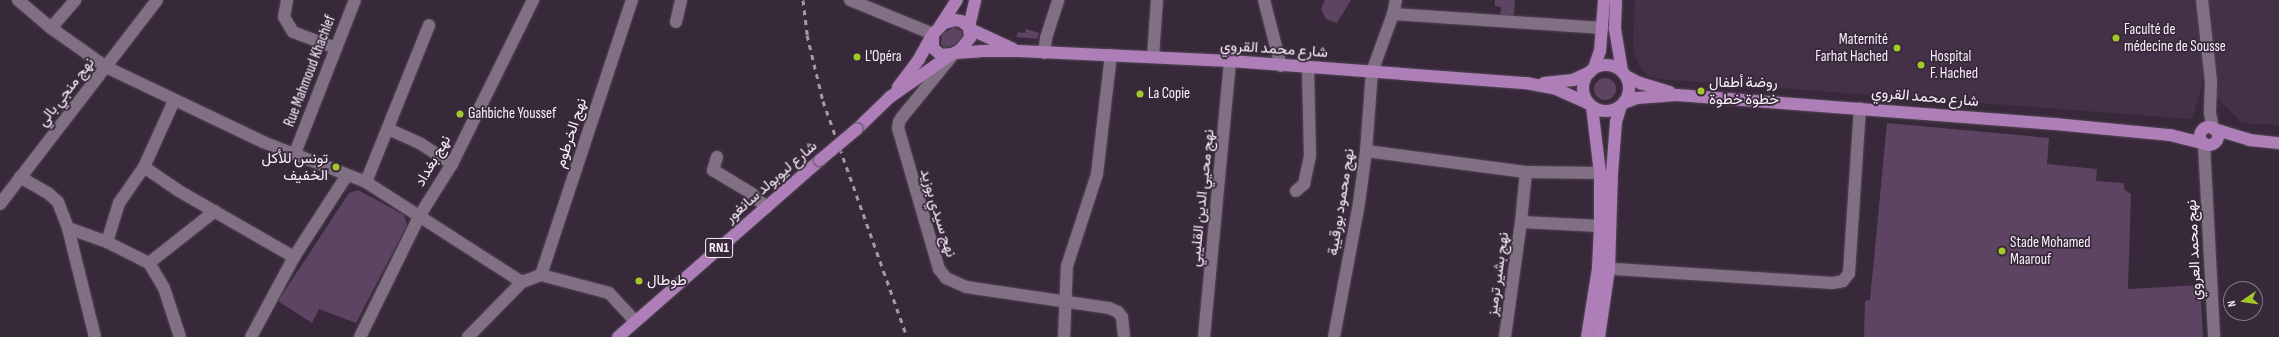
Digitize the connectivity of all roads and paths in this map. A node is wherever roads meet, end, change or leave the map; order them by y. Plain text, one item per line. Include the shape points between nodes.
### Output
1 (18, 0) edge
2 (75, 0) edge
3 (157, 0) edge
4 (287, 0) edge
5 (355, 0) edge
6 (533, 0) edge
7 (632, 0) edge
8 (682, 0) edge
9 (850, 0) edge
10 (957, 0) edge
11 (975, 0) edge
12 (1058, 0) edge
13 (1157, 0) edge
14 (1264, 0) edge
15 (1396, 0) edge
16 (1604, 0) edge
17 (1616, 0) edge
18 (2202, 0) edge
19 (1393, 14) junction
20 (676, 22) dead end
21 (429, 25) dead end
22 (51, 28) junction
23 (969, 28) junction
24 (1603, 28) junction
25 (935, 32) junction
26 (336, 48) junction
27 (1019, 51) junction
28 (1044, 53) junction
29 (954, 54) junction
30 (1111, 55) junction
31 (1153, 58) junction
32 (1230, 61) junction
33 (1281, 66) junction
34 (106, 67) junction
35 (1308, 68) junction
36 (1592, 70) junction
37 (1372, 72) junction
38 (1624, 74) junction
39 (1526, 83) junction
40 (1677, 94) junction
41 (890, 97) junction
42 (174, 101) junction
43 (1623, 104) junction
44 (1590, 105) junction
45 (1860, 108) junction
46 (388, 129) junction
47 (2208, 129) junction
48 (2170, 135) junction
49 (2249, 140) junction
50 (2279, 143) edge
51 (2208, 144) junction
52 (1366, 151) junction
53 (295, 153) junction
54 (717, 157) dead end
55 (452, 164) junction
56 (144, 167) junction
57 (1526, 172) junction
58 (1600, 173) junction
59 (347, 175) junction
60 (20, 177) junction
61 (366, 182) junction
62 (1296, 191) dead end
63 (0, 204) edge
64 (766, 207) junction
65 (215, 212) junction
66 (420, 215) junction
67 (1521, 222) junction
68 (1600, 226) junction
69 (68, 228) junction
70 (107, 242) junction
71 (294, 257) junction
72 (149, 264) junction
73 (1603, 268) junction
74 (541, 275) junction
75 (522, 282) junction
76 (1064, 300) junction
77 (635, 321) junction
78 (95, 337) edge
79 (180, 337) edge
80 (251, 337) edge
81 (360, 337) edge
82 (468, 337) edge
83 (618, 337) edge
84 (1064, 337) edge
85 (1124, 337) edge
86 (1204, 337) edge
87 (1334, 337) edge
88 (1505, 337) edge
89 (1587, 337) edge
90 (1599, 337) edge
91 (2214, 337) edge

1 - 22 street
2 - 22 street
3 - 34 street, نهج منجي بالي
4 - 26 street via 284,17 293,32
5 - 26 street, Rue Mahmoud Khachlef
6 - 55 street, نهج بغداد
7 - 74 street, نهج الخرطوم
8 - 20 street
9 - 25 street
10 - 25 main road, شارع ليوبولد سانغور / RN1
11 - 23 main road, شارع ليوبولد سانغور / RN1
12 - 28 street
13 - 31 street
14 - 33 street
15 - 19 street, نهج محمود بورقيبة
16 - 24 main road
17 - 38 main road via 1615,29
18 - 47 street via 2211,82
19 - 24 street
19 - 37 street, نهج محمود بورقيبة
21 - 46 street
22 - 34 street
23 - 25 main road via 961,21 950,21
23 - 27 main road, شارع محمد القروي
23 - 29 main road, شارع ليوبولد سانغور / RN1 via 968,42
24 - 36 main road via 1600,51
25 - 29 main road via 931,42 936,52 941,55
25 - 41 main road, شارع ليوبولد سانغور / RN1 via 919,59
26 - 53 street, Rue Mahmoud Khachlef
27 - 28 main road, شارع محمد القروي
27 - 29 main road, شارع محمد القروي
28 - 30 main road, شارع محمد القروي
29 - 41 main road, شارع ليوبولد سانغور / RN1
29 - 76 street, نهج سيدي بوزيد via 898,122 935,261 946,278 955,284
30 - 31 main road, شارع محمد القروي
30 - 76 street via 1100,159 1067,266
31 - 32 main road, شارع محمد القروي
32 - 33 main road, شارع محمد القروي
32 - 86 street, نهج محيي الدين القليبي
33 - 35 main road, شارع محمد القروي
34 - 42 street
34 - 60 street, نهج منجي بالي
35 - 37 main road, شارع محمد القروي
35 - 62 street via 1310,156 1304,184
36 - 38 main road, شارع محمد القروي via 1608,65
36 - 39 main road, شارع محمد القروي via 1572,80
36 - 44 main road via 1583,84 1584,97
37 - 39 main road, شارع محمد القروي
37 - 52 street, نهج محمود بورقيبة
38 - 40 main road, شارع محمد القروي via 1640,84
38 - 43 main road via 1629,89
39 - 44 main road, شارع محمد القروي via 1556,89
40 - 43 main road, شارع محمد القروي via 1637,98
40 - 45 main road, شارع محمد القروي
41 - 64 main road, شارع ليوبولد سانغور / RN1, bridge via 857,129
42 - 53 street via 263,142
42 - 56 street
43 - 44 main road, شارع محمد القروي via 1607,112
43 - 73 main road via 1616,122
44 - 58 main road
45 - 48 main road, شارع محمد القروي
45 - 73 street via 1849,273 1843,281 1833,283
46 - 55 street via 421,144
46 - 61 street
47 - 48 main road, شارع محمد القروي
47 - 49 main road, شارع محمد القروي
47 - 51 main road via 2200,136
48 - 51 main road, شارع محمد القروي
49 - 50 main road, شارع محمد القروي
49 - 51 main road, شارع محمد القروي
51 - 91 street, نهج محمد العروي via 2205,161
52 - 57 street
52 - 87 street, نهج محمود بورقيبة
53 - 59 street
54 - 64 street via 713,170 751,192
55 - 66 street, نهج بغداد
56 - 65 street
56 - 70 street via 119,203
57 - 58 street
57 - 67 street
58 - 68 main road
59 - 61 street
59 - 71 street
60 - 63 street, نهج منجي بالي
60 - 69 street via 48,193 58,202
61 - 66 street
64 - 77 main road, شارع ليوبولد سانغور / RN1
65 - 71 street
65 - 72 street
66 - 75 street
66 - 81 street, نهج بغداد
67 - 68 street, نهج بشير ترميز
67 - 88 street, نهج بشير ترميز
68 - 73 main road
69 - 70 street
69 - 78 street
70 - 72 street
71 - 80 street
72 - 79 street via 164,288
73 - 89 main road
73 - 90 main road
74 - 75 street
74 - 77 street via 609,293
75 - 82 street
76 - 84 street
76 - 85 street via 1110,308 1118,312 1124,324
77 - 83 main road, شارع ليوبولد سانغور / RN1

